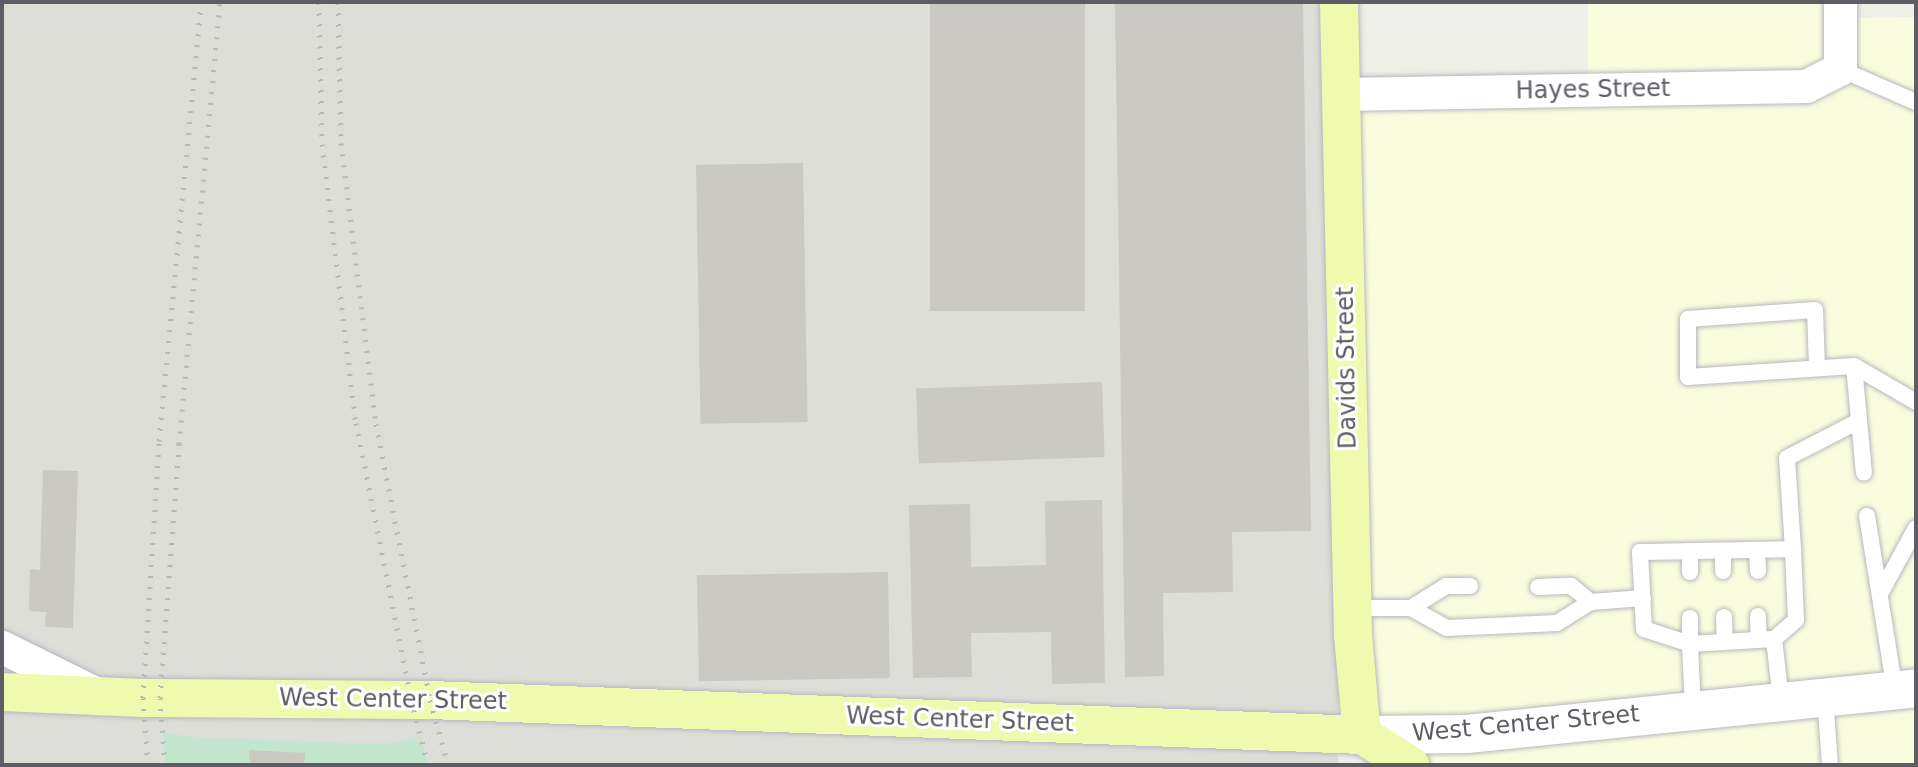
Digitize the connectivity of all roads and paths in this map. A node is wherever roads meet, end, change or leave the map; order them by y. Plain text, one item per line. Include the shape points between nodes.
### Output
1 (1339, 2) edge
2 (1840, 2) edge
3 (1840, 69) junction
4 (1342, 94) junction
5 (1916, 102) edge
6 (1854, 366) junction
7 (1817, 367) junction
8 (1916, 402) edge
9 (1859, 421) junction
10 (1864, 473) dead end
11 (1867, 516) dead end
12 (1916, 528) edge
13 (1793, 549) junction
14 (1757, 550) junction
15 (1690, 551) junction
16 (1723, 551) junction
17 (1723, 571) dead end
18 (1758, 571) dead end
19 (1690, 572) dead end
20 (1470, 586) dead end
21 (1538, 587) dead end
22 (1880, 594) junction
23 (1643, 598) junction
24 (1591, 602) junction
25 (1352, 608) junction
26 (1411, 608) junction
27 (1758, 616) dead end
28 (1724, 617) dead end
29 (1690, 618) dead end
30 (1766, 639) junction
31 (1725, 641) junction
32 (1690, 644) junction
33 (2, 647) edge
34 (1906, 689) edge
35 (2, 692) edge
36 (1825, 696) junction
37 (103, 697) junction
38 (1781, 700) junction
39 (1693, 710) junction
40 (1362, 735) junction
41 (1410, 765) edge
42 (1830, 765) edge

1 - 4 main road, Davids Street
2 - 3 street
3 - 4 street, Hayes Street via 1806,86
3 - 5 lane
4 - 25 main road, Davids Street
6 - 7 lane
6 - 8 lane
6 - 9 lane
7 - 7 lane via 1688,377 1688,319 1815,310
9 - 10 lane
9 - 13 lane via 1787,458
11 - 22 lane
12 - 22 lane
13 - 14 lane
13 - 30 lane via 1796,621
14 - 16 lane
14 - 18 lane
15 - 16 lane
15 - 19 lane
15 - 23 lane via 1640,552
16 - 17 lane
20 - 26 lane via 1446,586
21 - 24 lane via 1572,586
22 - 34 lane
23 - 24 lane
23 - 32 lane via 1644,629
24 - 26 lane via 1557,623 1447,628
25 - 26 lane
25 - 40 main road, Davids Street
27 - 30 lane
28 - 31 lane
29 - 32 lane
30 - 31 lane
30 - 38 lane
31 - 32 lane
32 - 39 lane
33 - 37 street
34 - 36 main road, West Center Street
35 - 37 main road, West Center Street
36 - 38 main road, West Center Street
36 - 42 lane
37 - 40 main road, West Center Street via 430,699
38 - 39 main road, West Center Street
39 - 40 main road, West Center Street via 1467,734
40 - 41 main road

